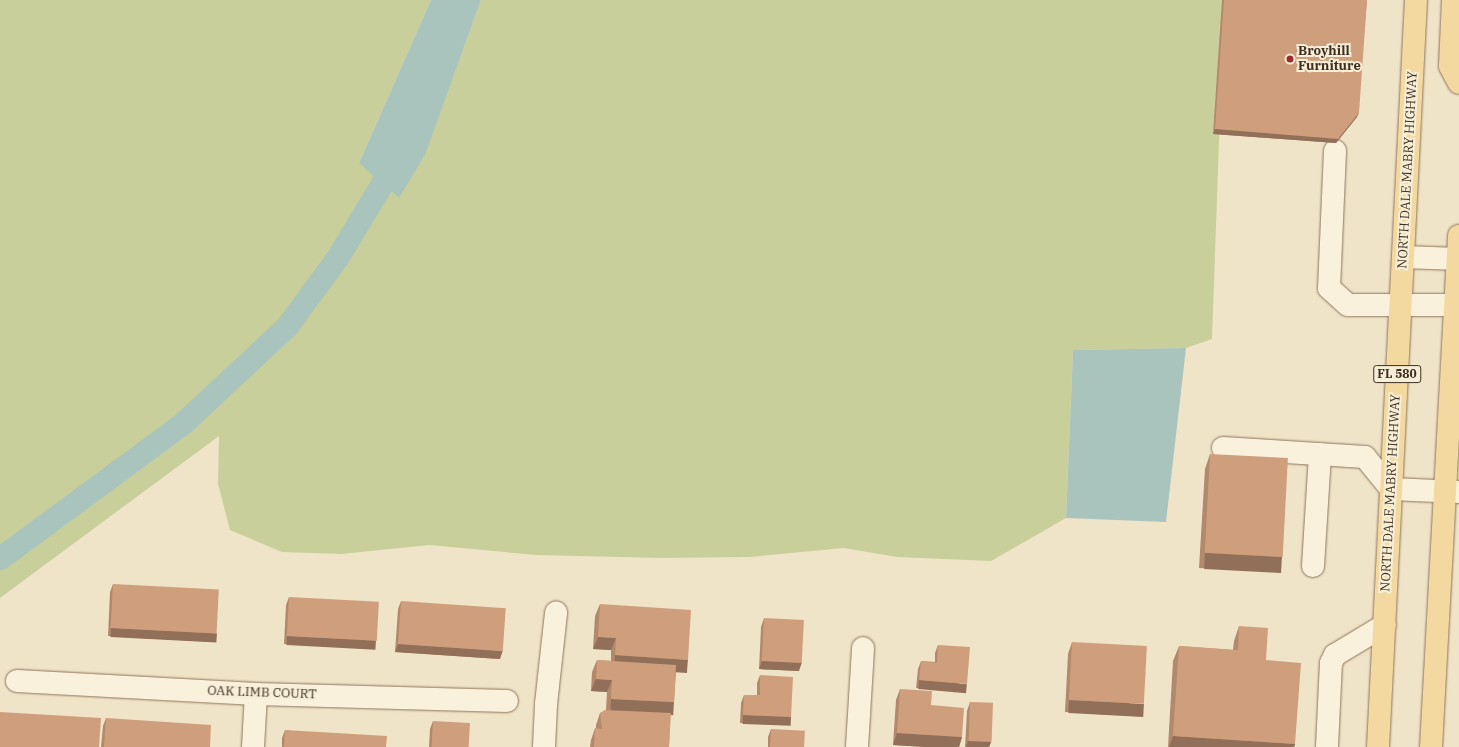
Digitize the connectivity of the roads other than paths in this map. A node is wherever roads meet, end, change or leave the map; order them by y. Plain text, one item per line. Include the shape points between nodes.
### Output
1 (1416, 0) edge
2 (1453, 0) edge
3 (1459, 83) edge
4 (1335, 151) dead end
5 (1459, 236) edge
6 (1403, 257) junction
7 (1458, 259) edge
8 (1401, 303) junction
9 (1455, 305) junction
10 (1223, 448) dead end
11 (1320, 454) junction
12 (1391, 489) junction
13 (1452, 492) edge
14 (1313, 566) dead end
15 (556, 613) dead end
16 (1384, 625) junction
17 (863, 648) dead end
18 (17, 681) dead end
19 (256, 694) junction
20 (507, 701) dead end
21 (253, 747) edge
22 (544, 747) edge
23 (857, 747) edge
24 (1327, 747) edge
25 (1378, 747) edge
26 (1431, 747) edge

1 - 6 main road, NORTH DALE MABRY HIGHWAY / FL 580
2 - 3 main road via 1450,66
4 - 8 street via 1329,288 1348,305
5 - 7 main road
6 - 7 street
6 - 8 main road, NORTH DALE MABRY HIGHWAY / FL 580
7 - 9 main road
8 - 9 street
8 - 12 main road, NORTH DALE MABRY HIGHWAY / FL 580
9 - 13 main road
10 - 11 street
11 - 12 street via 1365,457
11 - 14 street
12 - 13 street
12 - 16 main road, NORTH DALE MABRY HIGHWAY / FL 580
13 - 26 main road
15 - 22 street
16 - 24 street via 1335,655 1332,663
16 - 25 main road, NORTH DALE MABRY HIGHWAY / FL 580
17 - 23 street
18 - 19 street, OAK LIMB COURT
19 - 20 street, OAK LIMB COURT
19 - 21 street

